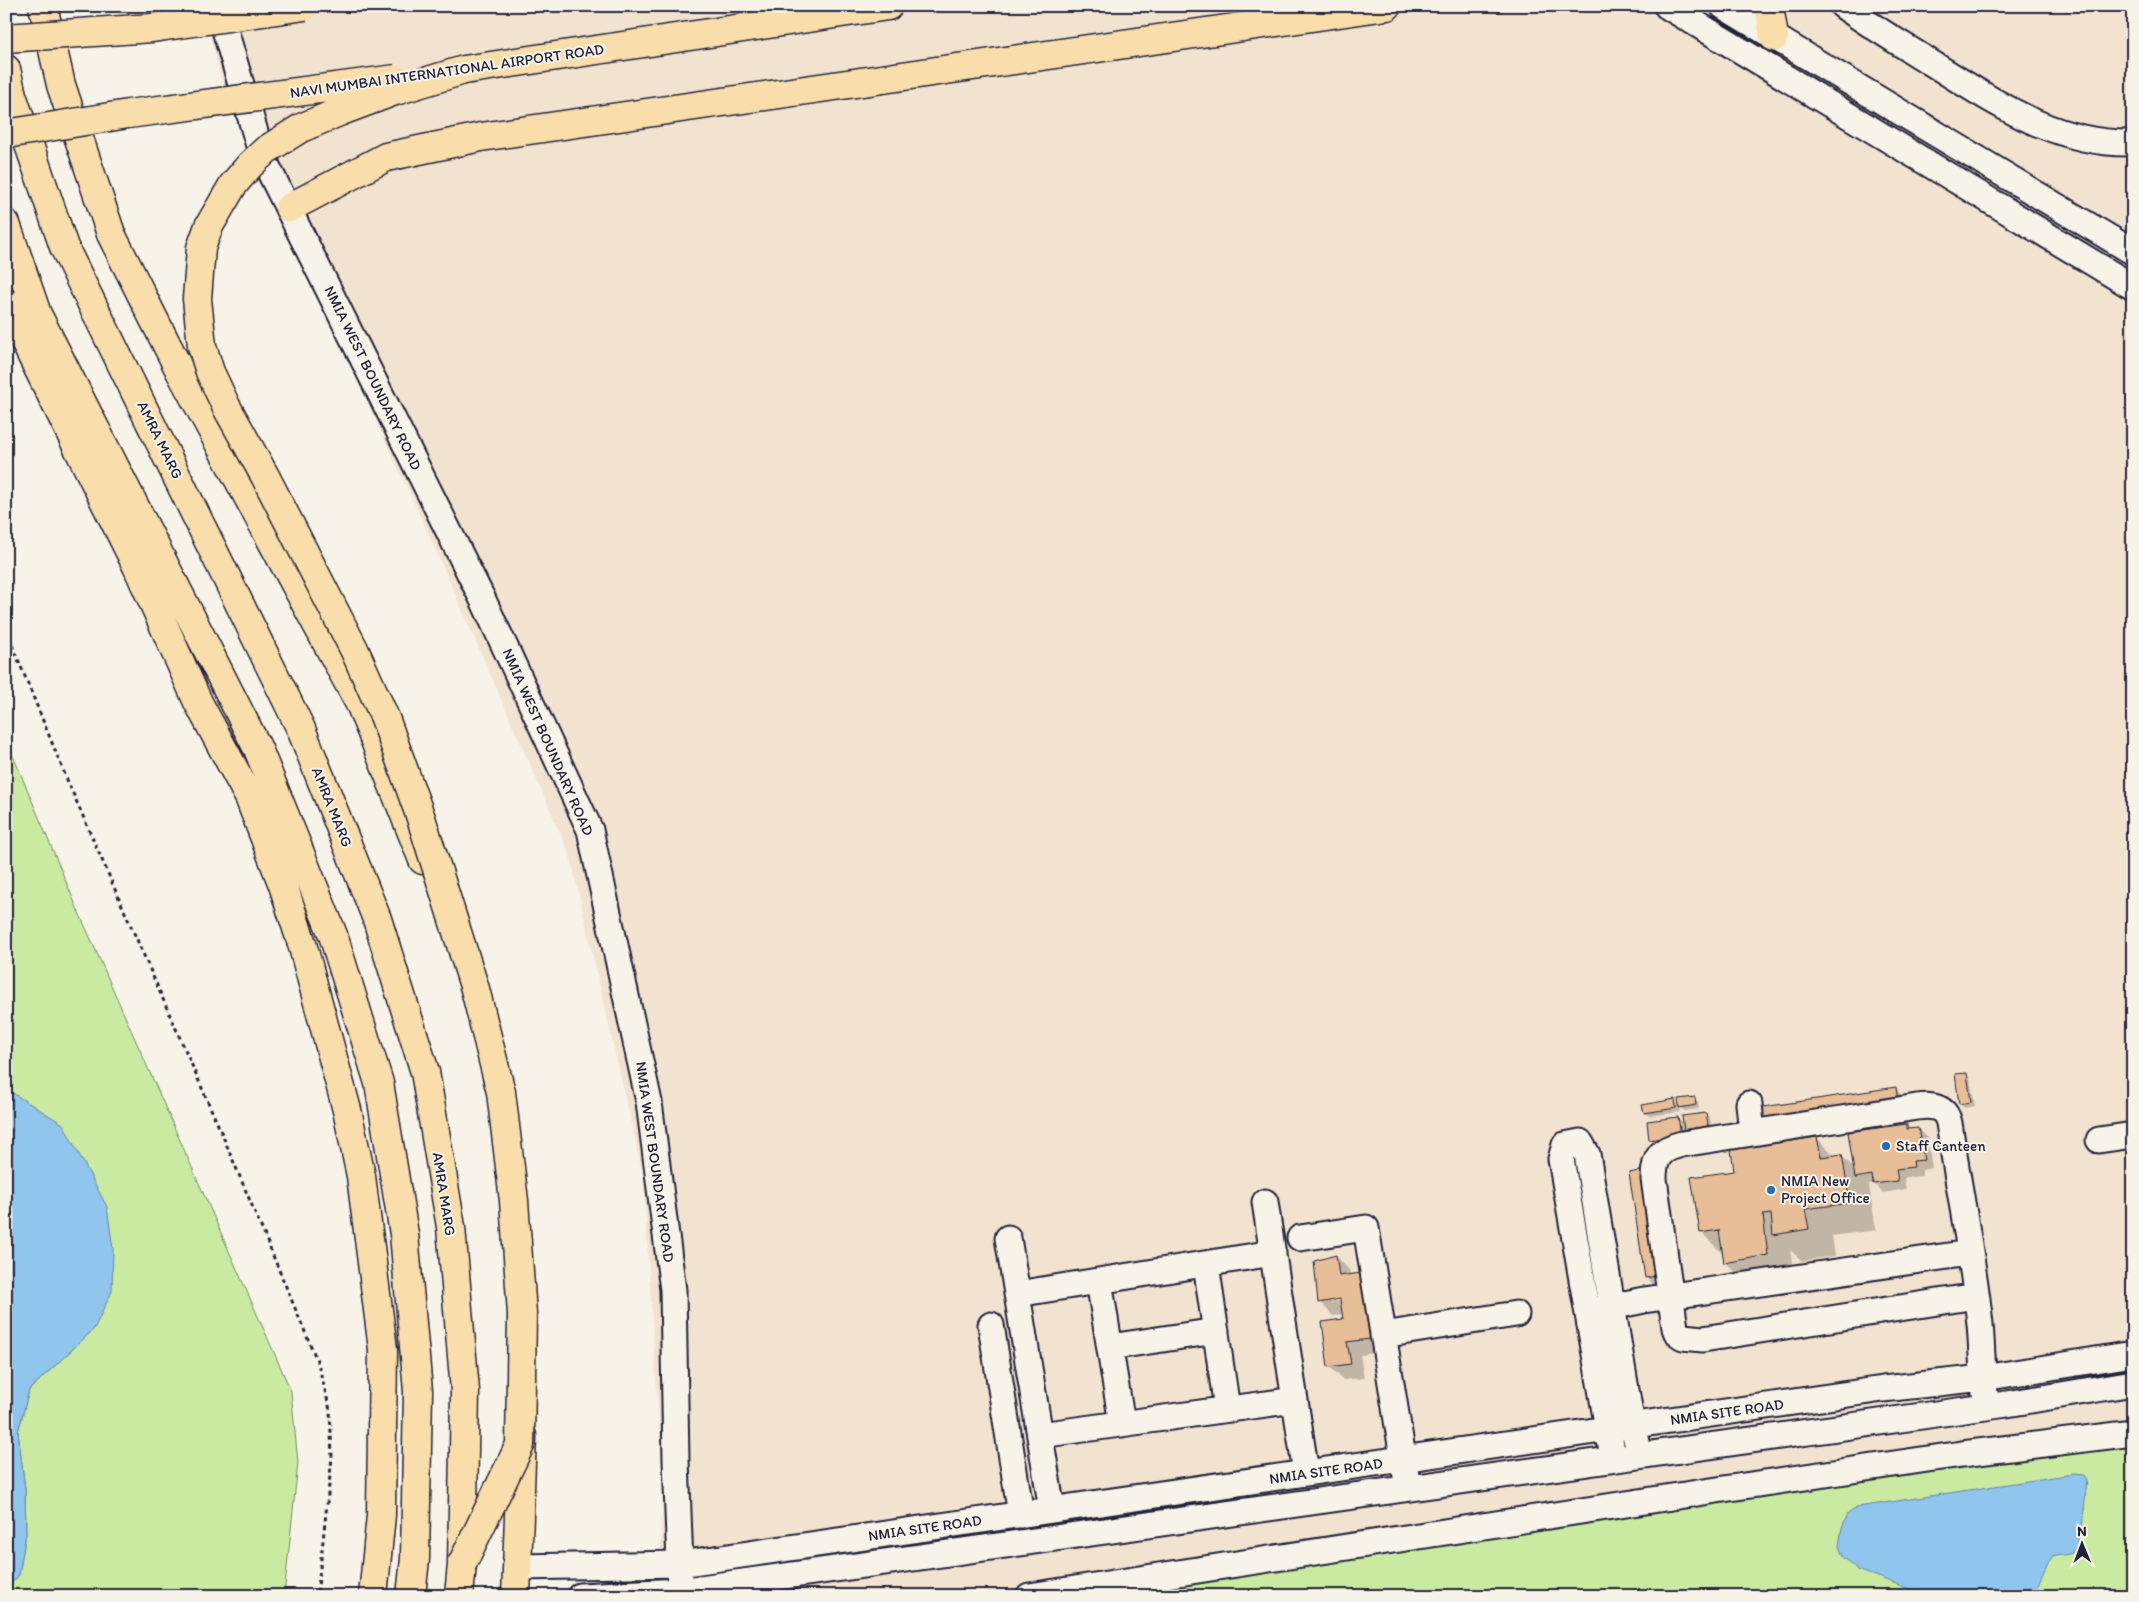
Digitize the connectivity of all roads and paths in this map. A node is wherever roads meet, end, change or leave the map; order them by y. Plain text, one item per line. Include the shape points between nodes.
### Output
1 (42, 6) edge
2 (218, 6) edge
3 (305, 6) edge
4 (888, 6) edge
5 (1387, 6) edge
6 (1666, 6) edge
7 (1723, 6) edge
8 (1769, 6) edge
9 (1843, 6) edge
10 (1774, 37) junction
11 (6, 38) edge
12 (6, 69) edge
13 (464, 70) junction
14 (6, 134) edge
15 (2133, 143) edge
16 (289, 208) junction
17 (6, 224) edge
18 (2133, 252) edge
19 (2133, 287) edge
20 (6, 297) edge
21 (6, 304) edge
22 (37, 314) junction
23 (6, 630) edge
24 (1748, 1104) dead end
25 (1752, 1133) junction
26 (2133, 1135) edge
27 (2099, 1140) dead end
28 (1265, 1202) dead end
29 (1008, 1238) dead end
30 (1300, 1238) dead end
31 (1969, 1252) junction
32 (1273, 1253) junction
33 (1206, 1264) junction
34 (1099, 1281) junction
35 (1017, 1294) junction
36 (1671, 1296) junction
37 (1976, 1296) junction
38 (1612, 1307) junction
39 (1588, 1312) junction
40 (1516, 1314) dead end
41 (991, 1326) dead end
42 (1216, 1331) junction
43 (1383, 1335) junction
44 (1110, 1347) junction
45 (2133, 1354) edge
46 (1983, 1378) junction
47 (2133, 1383) edge
48 (1295, 1400) junction
49 (1987, 1407) junction
50 (1227, 1409) junction
51 (1122, 1424) junction
52 (1632, 1426) junction
53 (1608, 1429) junction
54 (2133, 1432) edge
55 (1040, 1435) junction
56 (1641, 1455) junction
57 (1614, 1459) junction
58 (1403, 1460) junction
59 (1306, 1473) junction
60 (1408, 1487) junction
61 (1052, 1510) junction
62 (1021, 1514) junction
63 (462, 1564) junction
64 (680, 1564) junction
65 (518, 1567) junction
66 (679, 1593) edge
67 (316, 1596) edge
68 (373, 1596) edge
69 (411, 1596) edge
70 (459, 1596) edge
71 (516, 1596) edge
72 (580, 1596) edge
73 (1029, 1596) edge

1 - 65 highway via 61,85 111,234 180,371 361,706 437,894 510,1113 522,1452
2 - 16 street, NMIA WEST BOUNDARY ROAD via 262,156
3 - 11 highway, bridge via 152,28
4 - 13 highway, NAVI MUMBAI INTERNATIONAL AIRPORT ROAD
5 - 16 highway via 481,137 386,156
6 - 19 street
7 - 10 street
8 - 10 highway
9 - 15 street via 1956,78 2043,127 2096,142
10 - 18 street
12 - 63 highway, AMRA MARG via 64,247 301,730 377,919 425,1072 450,1227 465,1391
13 - 14 highway, NAVI MUMBAI INTERNATIONAL AIRPORT ROAD, bridge via 128,114
13 - 63 highway, bridge via 339,112 301,128 266,150 233,186 209,226 201,248 196,299 202,346 210,372 354,648 385,718 421,818 475,989 501,1092 514,1201 522,1314 520,1445
16 - 64 street, NMIA WEST BOUNDARY ROAD via 484,602 590,830 649,1102 673,1290
17 - 22 highway
20 - 22 highway
21 - 68 highway via 137,566 198,702 249,797 303,947 361,1176 383,1349 381,1515
22 - 69 highway via 258,749 333,935 379,1084 404,1234 418,1391 415,1559
23 - 67 path via 318,1363 330,1410 332,1457
24 - 25 street
25 - 31 street via 1917,1107 1934,1106 1942,1110 1948,1116
25 - 36 street via 1671,1147 1662,1151 1657,1159 1654,1179
26 - 27 street
28 - 32 street
29 - 35 street
30 - 43 street via 1366,1228
31 - 36 street
31 - 37 street
32 - 33 street
32 - 48 street
33 - 34 street
33 - 42 street
34 - 35 street
34 - 44 street
35 - 55 street
36 - 37 street via 1677,1333 1698,1339
36 - 38 street
37 - 46 street
38 - 39 street
38 - 39 street via 1587,1154 1580,1142 1565,1145 1561,1159
38 - 52 street
39 - 53 street
40 - 43 street
41 - 62 street
42 - 44 street
42 - 50 street
43 - 58 street
44 - 51 street
45 - 46 street, NMIA SITE ROAD
46 - 49 street
46 - 52 street, NMIA SITE ROAD via 1883,1389
47 - 49 street
48 - 50 street
48 - 59 street
49 - 56 street
50 - 51 street
51 - 55 street
52 - 53 street, NMIA SITE ROAD
52 - 56 street
53 - 57 street
53 - 58 street, NMIA SITE ROAD
54 - 73 street via 1759,1484
55 - 61 street
56 - 57 street
57 - 60 street
58 - 59 street, NMIA SITE ROAD
58 - 60 street
59 - 61 street, NMIA SITE ROAD
60 - 66 street
61 - 62 street, NMIA SITE ROAD
62 - 64 street, NMIA SITE ROAD
63 - 70 highway, AMRA MARG
64 - 65 street, NMIA SITE ROAD
64 - 66 street, NMIA WEST BOUNDARY ROAD
65 - 71 highway
66 - 72 street

